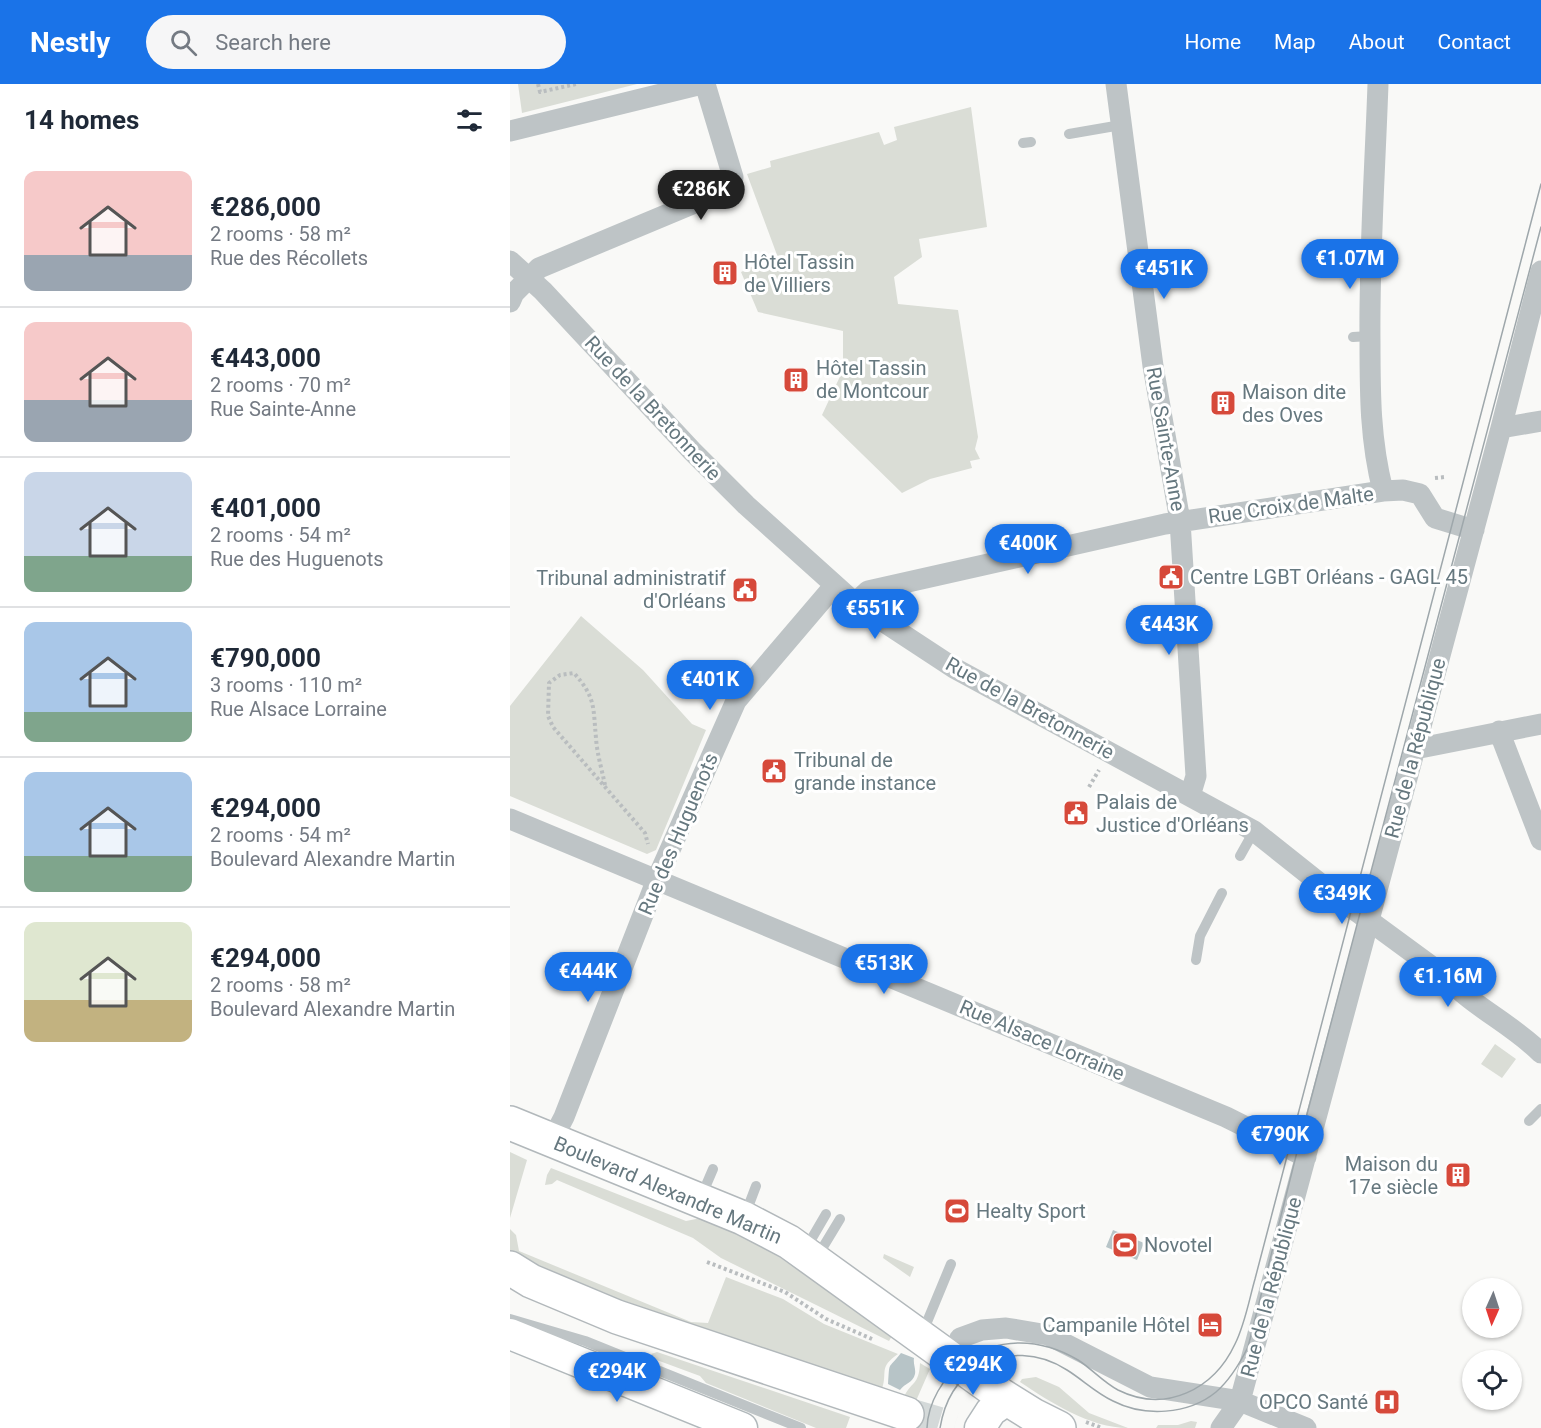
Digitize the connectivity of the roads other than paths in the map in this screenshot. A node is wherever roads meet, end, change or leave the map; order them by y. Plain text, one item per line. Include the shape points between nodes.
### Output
1 (704, 84) edge
2 (1116, 84) edge
3 (1378, 84) edge
4 (1121, 125) junction
5 (510, 131) edge
6 (1069, 134) dead end
7 (510, 261) edge
8 (1541, 271) edge
9 (528, 278) junction
10 (510, 302) edge
11 (1541, 422) edge
12 (1501, 428) junction
13 (1383, 491) junction
14 (1180, 521) junction
15 (1474, 530) junction
16 (834, 586) junction
17 (861, 597) junction
18 (1541, 724) edge
19 (1499, 731) junction
20 (1415, 749) junction
21 (1190, 796) junction
22 (510, 819) edge
23 (1254, 831) junction
24 (1541, 840) edge
25 (1240, 856) dead end
26 (657, 879) junction
27 (1222, 892) dead end
28 (1369, 921) junction
29 (1196, 960) dead end
30 (1541, 1053) edge
31 (1541, 1109) edge
32 (1529, 1121) dead end
33 (510, 1123) edge
34 (556, 1132) junction
35 (586, 1142) dead end
36 (1306, 1157) junction
37 (713, 1169) dead end
38 (756, 1186) dead end
39 (702, 1196) junction
40 (826, 1214) dead end
41 (753, 1215) junction
42 (840, 1219) dead end
43 (814, 1247) junction
44 (951, 1264) dead end
45 (510, 1268) edge
46 (510, 1293) edge
47 (510, 1319) edge
48 (938, 1334) junction
49 (513, 1342) edge
50 (1002, 1397) junction
51 (1240, 1401) junction
52 (719, 1428) edge
53 (742, 1428) edge
54 (801, 1428) edge
55 (980, 1428) edge
56 (1059, 1428) edge
57 (1221, 1428) edge
58 (1306, 1428) edge

1 - 5 street
1 - 9 street via 733,177 728,189 539,268
2 - 4 street, Rue Sainte-Anne
3 - 13 street via 1361,336
4 - 6 lane
4 - 14 street, Rue Sainte-Anne via 1153,366
7 - 9 street, Rue de la Bretonnerie
8 - 12 street, Rue de la République
9 - 10 street
9 - 16 street, Rue de la Bretonnerie via 738,497
11 - 12 street
12 - 15 street, Rue de la République
13 - 14 street, Rue Croix de Malte
13 - 15 street, Rue Croix de Malte via 1420,494 1435,518
14 - 17 street, Rue Croix de Malte
14 - 21 street, Rue Sainte-Anne via 1196,776
15 - 20 street, Rue de la République
16 - 17 street, Rue de la Bretonnerie
16 - 26 street, Rue des Huguenots via 736,701
17 - 21 street, Rue de la Bretonnerie via 954,668
18 - 19 street
19 - 20 street
19 - 24 street
20 - 28 street, Rue de la République
21 - 23 street, Rue de la Bretonnerie
22 - 26 street, Rue Alsace Lorraine
23 - 25 lane
23 - 28 street, Rue de la Bretonnerie
26 - 34 street, Rue des Huguenots
26 - 36 street, Rue Alsace Lorraine via 1226,1117
27 - 29 lane via 1200,936
28 - 30 street, Rue de la Bretonnerie via 1446,976 1459,992
28 - 36 street, Rue de la République
31 - 32 lane
33 - 34 main road, Boulevard Alexandre Martin
34 - 39 main road, Boulevard Alexandre Martin
35 - 39 lane
36 - 51 street, Rue de la République
37 - 39 lane
38 - 41 lane
39 - 41 main road, Boulevard Alexandre Martin
40 - 43 lane
41 - 43 main road, Boulevard Alexandre Martin via 789,1242
42 - 43 lane
43 - 48 main road, Boulevard Alexandre Martin
44 - 48 lane
45 - 46 main road via 531,1281 617,1317 904,1420 626,1335
47 - 54 lane via 585,1341
48 - 50 main road, Boulevard Alexandre Martin
48 - 51 street via 1006,1328 1048,1335 1150,1387
49 - 52 street
49 - 53 street
50 - 55 street
50 - 56 main road, Boulevard Alexandre Martin
51 - 57 street, Rue de la République
51 - 58 street

